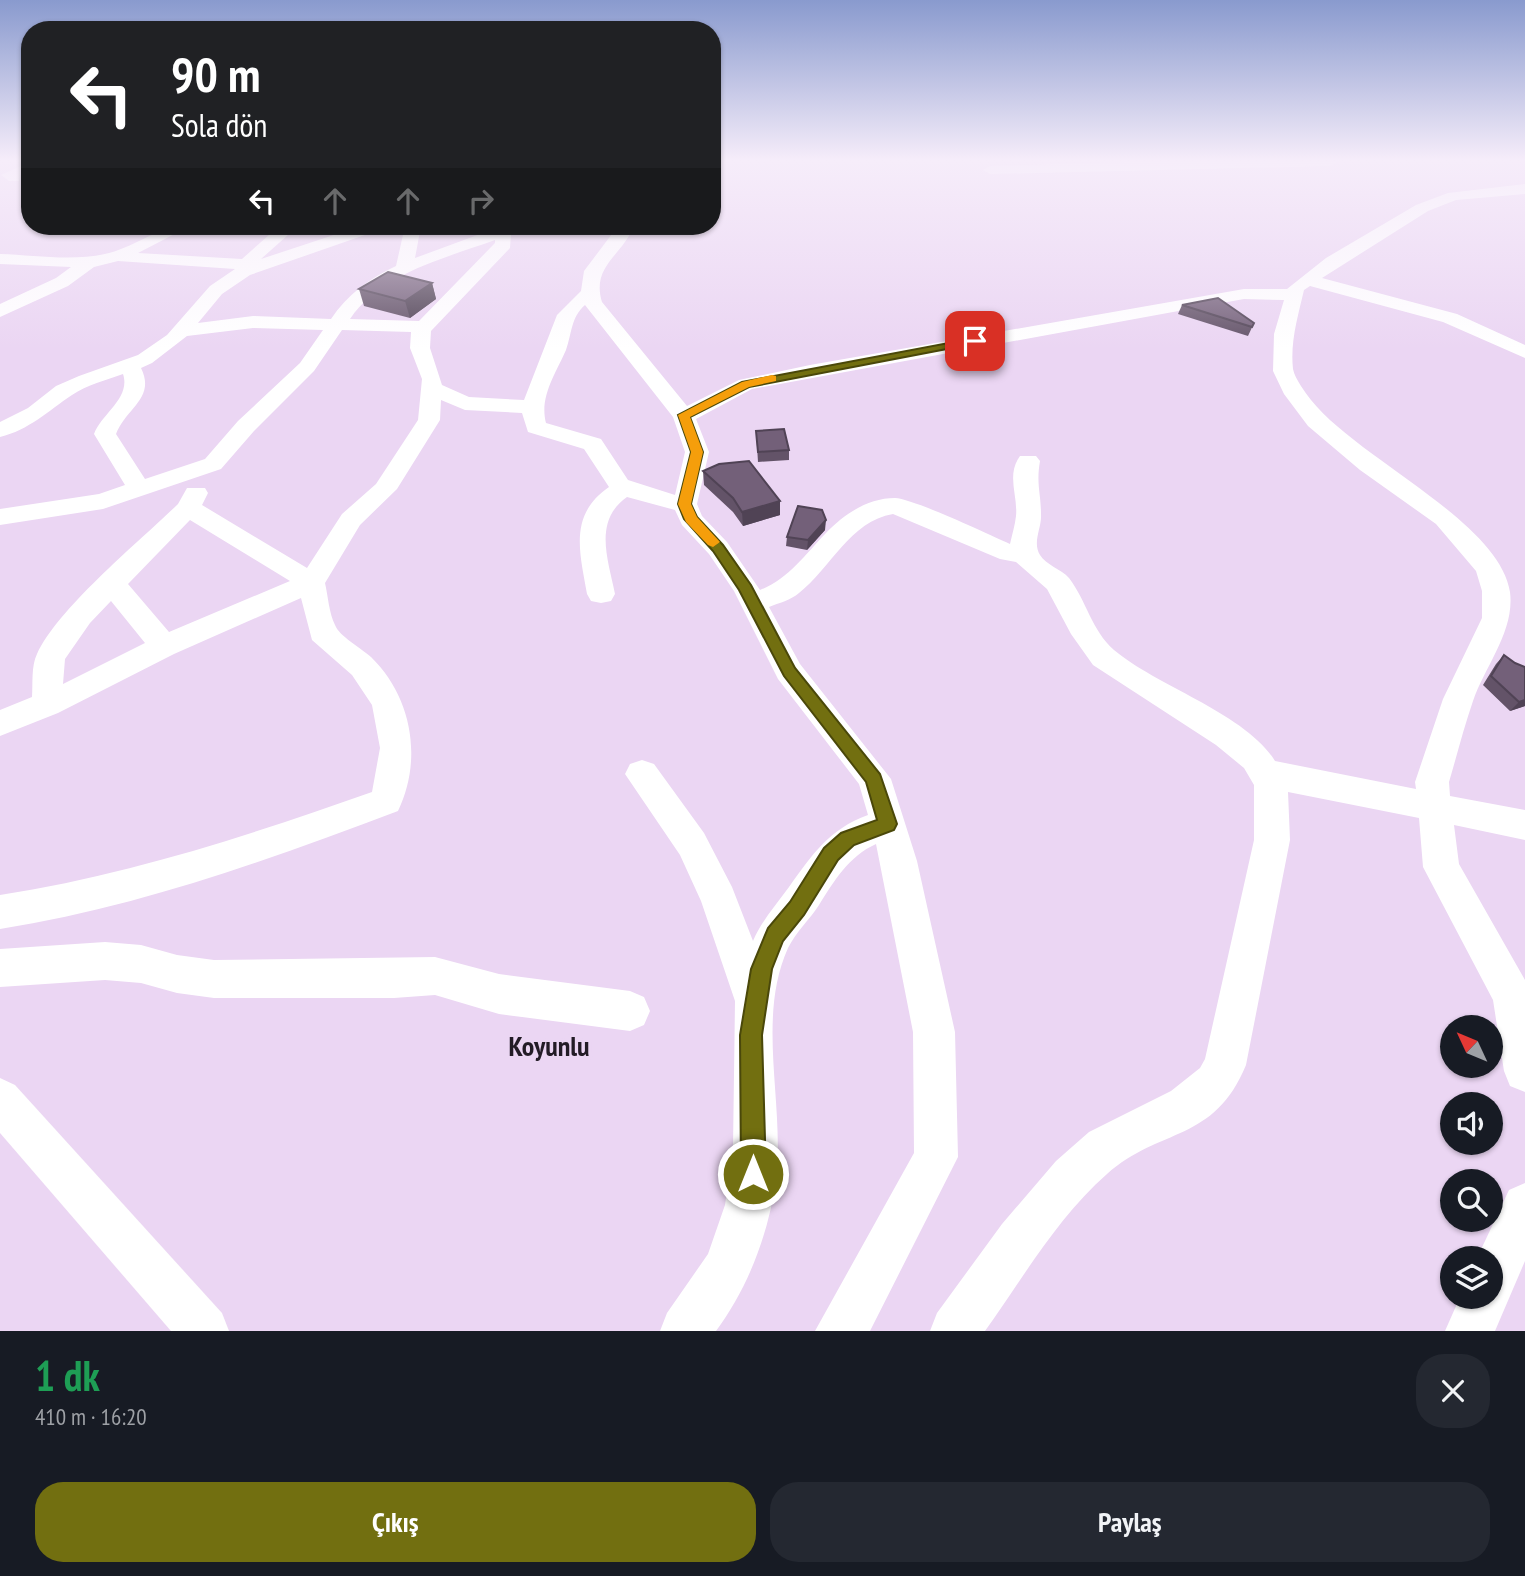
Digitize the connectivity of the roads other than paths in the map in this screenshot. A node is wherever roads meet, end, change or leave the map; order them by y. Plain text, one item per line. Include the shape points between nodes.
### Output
1 (1395, 224) edge
2 (163, 235) edge
3 (276, 235) edge
4 (347, 235) edge
5 (411, 235) edge
6 (494, 235) edge
7 (508, 235) edge
8 (623, 235) edge
9 (118, 256) junction
10 (0, 259) edge
11 (88, 263) junction
12 (252, 265) junction
13 (404, 269) junction
14 (1301, 287) junction
15 (589, 294) junction
16 (0, 311) edge
17 (338, 323) junction
18 (424, 327) junction
19 (180, 331) junction
20 (1525, 352) edge
21 (129, 365) junction
22 (431, 388) junction
23 (7, 404) dead end
24 (533, 407) junction
25 (36, 412) junction
26 (684, 415) junction
27 (0, 430) edge
28 (1028, 461) dead end
29 (213, 464) junction
30 (624, 488) junction
31 (140, 489) junction
32 (685, 504) junction
33 (188, 508) junction
34 (0, 517) edge
35 (1027, 554) junction
36 (311, 583) junction
37 (112, 584) junction
38 (601, 594) dead end
39 (753, 603) junction
40 (164, 646) junction
41 (47, 705) junction
42 (0, 724) edge
43 (1264, 773) junction
44 (642, 774) dead end
45 (1435, 806) junction
46 (887, 824) junction
47 (1525, 825) edge
48 (0, 912) edge
49 (0, 968) edge
50 (756, 1002) junction
51 (630, 1011) dead end
52 (1525, 1071) edge
53 (0, 1100) edge
54 (1525, 1206) edge
55 (1503, 1256) edge
56 (1480, 1309) edge
57 (204, 1331) edge
58 (685, 1331) edge
59 (840, 1331) edge
60 (955, 1331) edge
61 (1470, 1331) edge

1 - 14 street via 1332,262
2 - 9 street
3 - 12 street
4 - 12 street
5 - 13 street
6 - 13 street
7 - 18 street via 496,254
8 - 15 street via 591,272
9 - 11 street
9 - 12 street
10 - 11 street
11 - 16 street via 62,282
12 - 19 street via 216,290
13 - 17 street via 383,279 348,308
14 - 20 street via 1450,318
14 - 26 street via 746,384
14 - 45 street via 1284,334 1283,371 1295,394 1317,421 1368,465 1445,518 1488,568 1496,590 1496,618 1458,699 1432,782
15 - 24 street via 563,320 560,341
15 - 26 street
17 - 18 street
17 - 19 street via 253,322
17 - 29 street via 307,367
18 - 22 street via 420,348
19 - 21 street via 145,359
21 - 25 street via 64,391
21 - 31 street via 137,388 113,417 105,435
22 - 24 street via 465,402
22 - 36 street via 429,420 384,489 351,520
23 - 25 street
24 - 30 street via 536,427 593,444
25 - 27 street
26 - 32 street via 697,452
28 - 35 street via 1024,483 1029,514 1023,544
29 - 31 street
29 - 33 street
30 - 32 street
30 - 38 street via 601,504 591,540
31 - 34 street via 103,501
32 - 39 street via 691,519 718,548
33 - 36 street
33 - 37 street
35 - 39 street via 1009,552 896,506 884,506 861,514 787,589
35 - 43 street via 1029,561 1058,583 1081,628 1103,657 1227,736 1256,760
36 - 40 street
36 - 48 street via 322,633 355,656 388,701 397,732 397,770 386,801 250,851 71,901
37 - 40 street
37 - 41 street via 80,616 50,657
39 - 46 street via 789,671 874,779
40 - 41 street
41 - 42 street
43 - 45 street
43 - 60 street via 1271,785 1272,840 1225,1065 1211,1088 1189,1104 1121,1136 1092,1157 1061,1188
44 - 50 street via 697,855 719,899
45 - 47 street
45 - 52 street via 1441,867 1512,996
46 - 50 street via 847,839 831,854 775,935 761,969
46 - 59 street via 934,1032 936,1157
49 - 51 street via 105,961 214,979 435,976 499,994
50 - 58 street via 751,1035 753,1174 748,1205 718,1285
53 - 57 street
54 - 55 street
56 - 61 street

